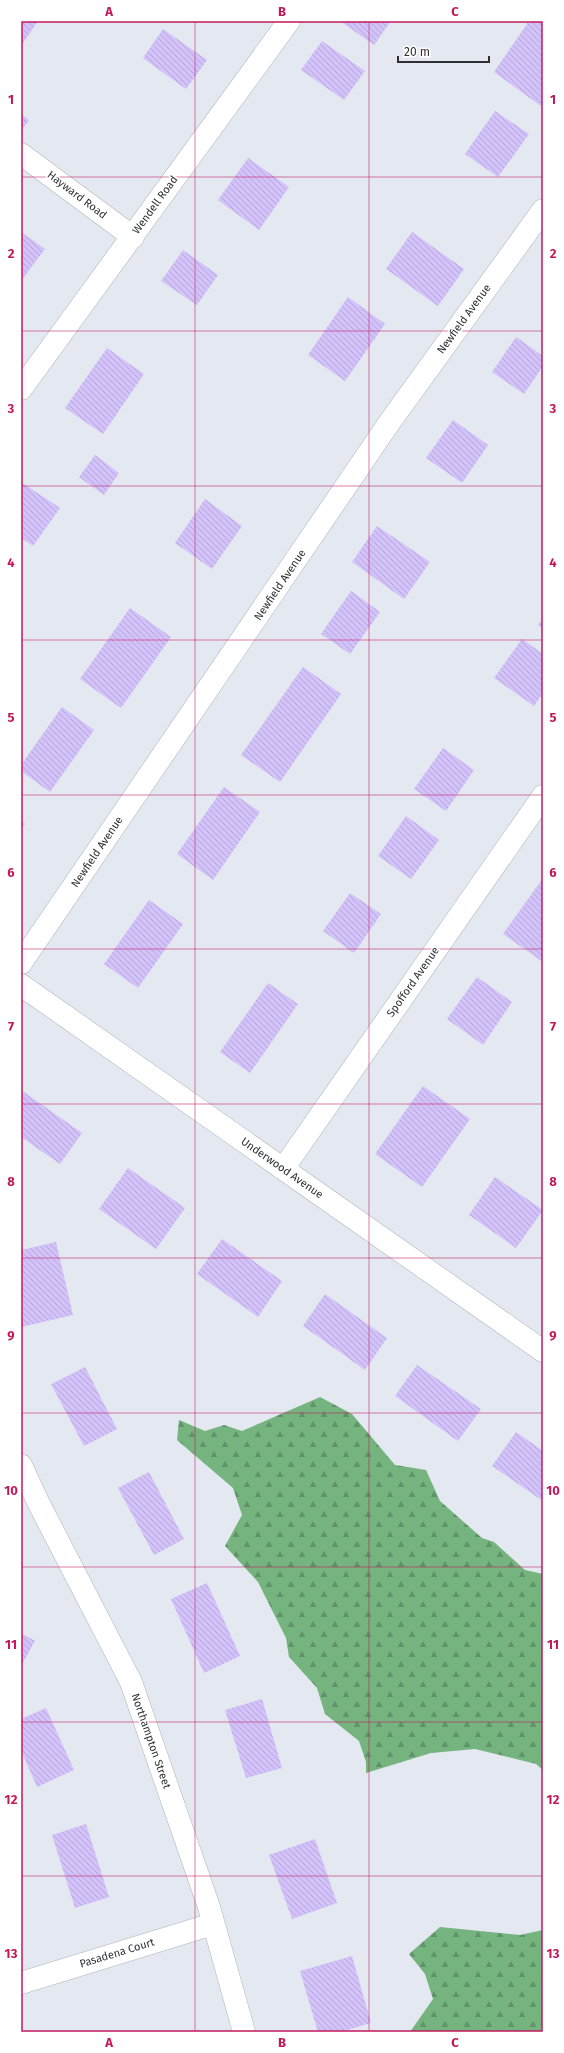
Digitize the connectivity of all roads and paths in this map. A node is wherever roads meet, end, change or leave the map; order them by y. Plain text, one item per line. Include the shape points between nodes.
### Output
1 (289, 21) edge
2 (21, 154) edge
3 (543, 210) edge
4 (133, 237) junction
5 (21, 389) edge
6 (543, 796) edge
7 (21, 963) edge
8 (21, 985) edge
9 (283, 1169) junction
10 (543, 1350) edge
11 (21, 1465) edge
12 (27, 1494) edge
13 (213, 1924) junction
14 (21, 1983) edge
15 (244, 2032) edge

1 - 4 street, Wendell Road
2 - 4 street, Hayward Road
3 - 7 street, Newfield Avenue via 389,423
4 - 5 street, Wendell Road
6 - 9 street, Spofford Avenue
8 - 9 street, Underwood Avenue
9 - 10 street, Underwood Avenue
11 - 12 street, Northampton Street
12 - 13 street, Northampton Street via 131,1682
13 - 14 street, Pasadena Court
13 - 15 street, Northampton Street

